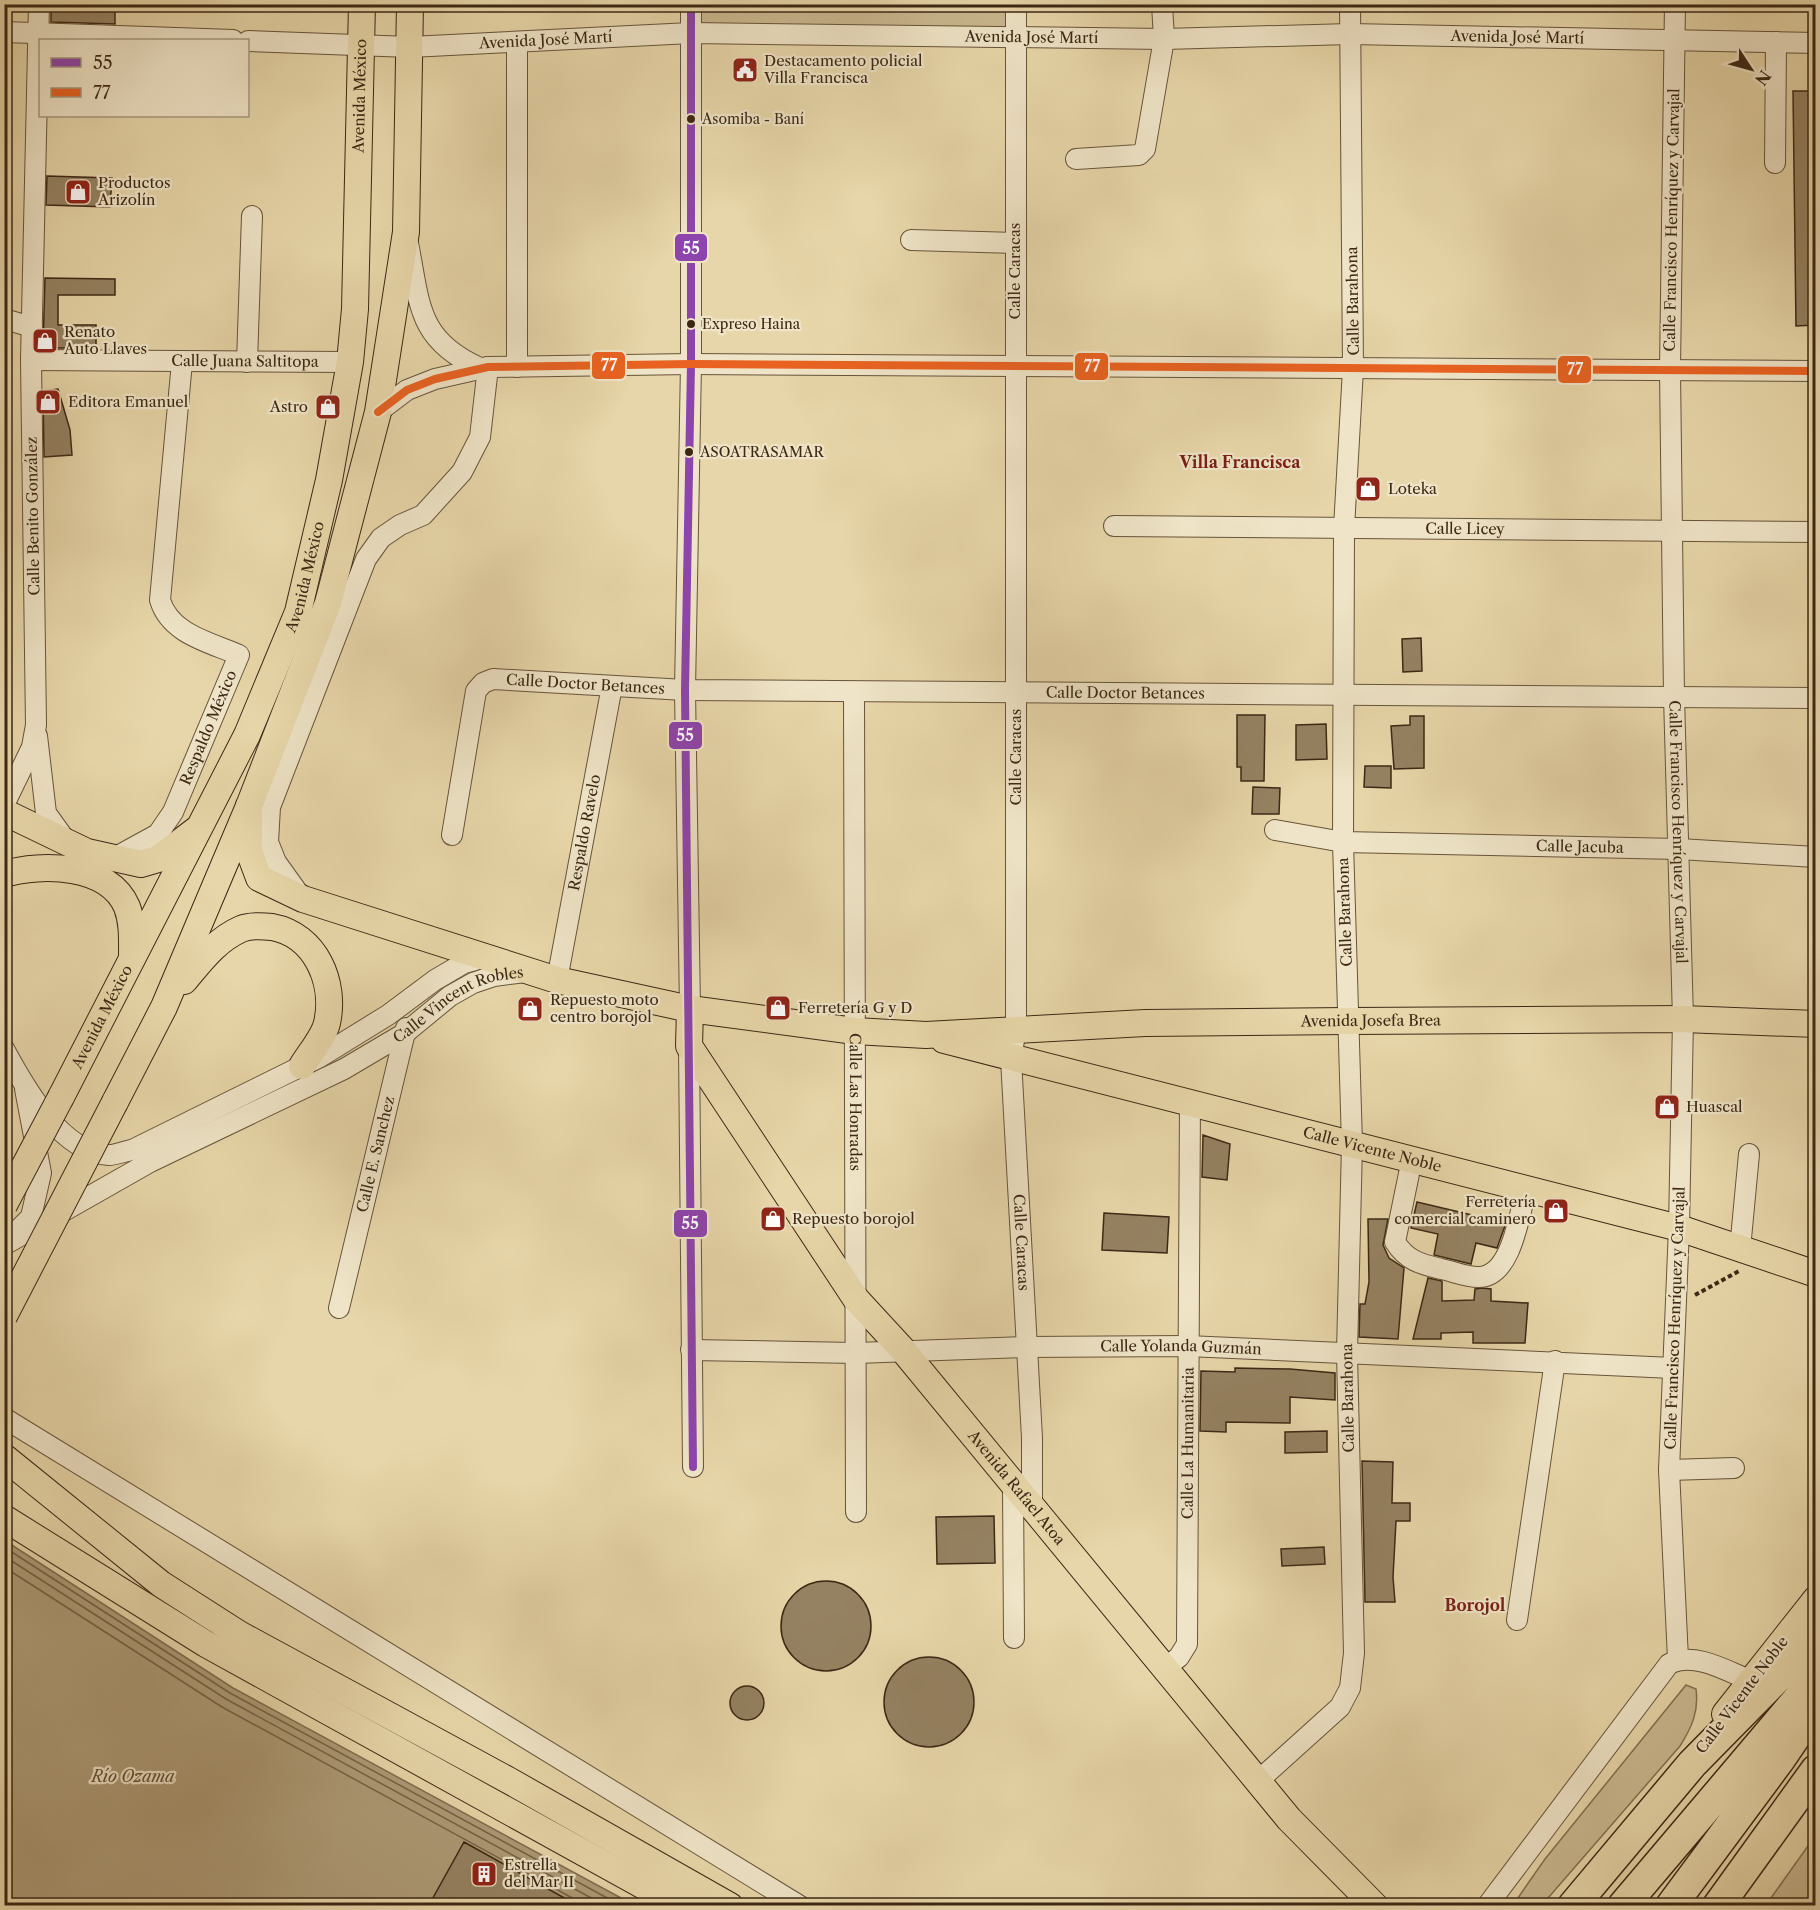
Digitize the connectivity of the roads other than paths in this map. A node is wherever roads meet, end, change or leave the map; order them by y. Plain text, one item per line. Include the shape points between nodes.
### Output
1 (39, 4) edge
2 (362, 4) edge
3 (410, 4) edge
4 (691, 4) edge
5 (1016, 4) edge
6 (1162, 4) edge
7 (1350, 4) edge
8 (1676, 4) edge
9 (39, 31) junction
10 (4, 32) edge
11 (691, 33) junction
12 (1350, 34) junction
13 (1016, 36) junction
14 (211, 39) edge
15 (1164, 39) junction
16 (1676, 40) junction
17 (249, 41) edge
18 (516, 42) junction
19 (1776, 42) junction
20 (1815, 43) edge
21 (361, 47) junction
22 (410, 47) junction
23 (1076, 159) dead end
24 (1776, 163) dead end
25 (252, 216) dead end
26 (406, 232) junction
27 (911, 240) dead end
28 (1016, 243) junction
29 (4, 319) edge
30 (32, 327) junction
31 (31, 360) junction
32 (182, 362) junction
33 (248, 362) junction
34 (350, 362) junction
35 (691, 364) junction
36 (517, 367) junction
37 (484, 368) junction
38 (1015, 368) junction
39 (1353, 369) junction
40 (1670, 370) junction
41 (1815, 371) edge
42 (378, 411) junction
43 (1113, 526) dead end
44 (1344, 528) junction
45 (1673, 530) junction
46 (1815, 532) edge
47 (612, 686) junction
48 (685, 690) junction
49 (854, 692) junction
50 (1016, 692) junction
51 (1344, 694) junction
52 (1674, 696) junction
53 (1815, 698) edge
54 (36, 725) junction
55 (4, 805) edge
56 (249, 806) junction
57 (4, 812) edge
58 (201, 826) junction
59 (1275, 830) dead end
60 (452, 835) dead end
61 (1344, 842) junction
62 (68, 843) junction
63 (1679, 849) junction
64 (116, 857) junction
65 (1815, 857) edge
66 (4, 874) edge
67 (303, 899) junction
68 (482, 958) junction
69 (132, 960) junction
70 (528, 972) junction
71 (558, 980) junction
72 (409, 1000) junction
73 (164, 1007) junction
74 (690, 1009) junction
75 (1683, 1019) junction
76 (1348, 1021) junction
77 (1815, 1024) edge
78 (1016, 1028) junction
79 (855, 1031) junction
80 (405, 1034) junction
81 (926, 1035) junction
82 (688, 1046) junction
83 (4, 1049) edge
84 (1011, 1059) junction
85 (302, 1066) junction
86 (25, 1088) junction
87 (1190, 1101) junction
88 (1352, 1144) junction
89 (1749, 1154) dead end
90 (1412, 1159) junction
91 (1526, 1190) junction
92 (4, 1205) edge
93 (1679, 1228) junction
94 (4, 1244) edge
95 (1740, 1249) junction
96 (1815, 1274) edge
97 (856, 1299) junction
98 (339, 1308) dead end
99 (4, 1316) edge
100 (1187, 1346) junction
101 (1026, 1347) junction
102 (691, 1350) junction
103 (903, 1350) junction
104 (856, 1353) junction
105 (1347, 1353) junction
106 (1555, 1360) junction
107 (1673, 1368) junction
108 (4, 1419) edge
109 (4, 1457) edge
110 (693, 1467) dead end
111 (1734, 1468) dead end
112 (1669, 1470) junction
113 (1013, 1484) junction
114 (1032, 1508) junction
115 (856, 1512) dead end
116 (4, 1518) edge
117 (1815, 1599) edge
118 (1517, 1620) dead end
119 (1014, 1638) dead end
120 (1815, 1638) edge
121 (1678, 1659) junction
122 (1165, 1668) junction
123 (1815, 1678) edge
124 (1751, 1681) junction
125 (1815, 1706) edge
126 (1692, 1764) junction
127 (1815, 1770) edge
128 (1258, 1781) junction
129 (680, 1905) edge
130 (730, 1905) edge
131 (800, 1905) edge
132 (1375, 1905) edge
133 (1487, 1905) edge
134 (1573, 1905) edge
135 (1623, 1905) edge
136 (1671, 1905) edge
137 (1718, 1905) edge

1 - 9 street, Calle Benito González
2 - 21 main road, Avenida México
3 - 22 main road, Avenida México
4 - 11 street
5 - 13 street, Calle Caracas
6 - 15 street
7 - 12 street, Calle Barahona
8 - 16 street, Calle Francisco Henríquez y Carvajal
9 - 10 street
9 - 14 street
9 - 30 street, Calle Benito González
11 - 13 street, Avenida José Martí
11 - 18 street, Avenida José Martí
11 - 35 street
12 - 15 street, Avenida José Martí
12 - 16 street, Avenida José Martí
12 - 39 street, Calle Barahona
13 - 15 street, Avenida José Martí
13 - 28 street, Calle Caracas
15 - 23 street via 1145,149 1139,155
16 - 19 street, Avenida José Martí
16 - 40 street, Calle Francisco Henríquez y Carvajal
17 - 21 street, Avenida José Martí
18 - 22 street, Avenida José Martí
18 - 36 street
19 - 20 street, Avenida José Martí
19 - 24 street
21 - 22 street, Avenida José Martí
21 - 34 main road, Avenida México via 355,309
22 - 26 main road, Avenida México
25 - 33 street
26 - 37 street via 422,312 437,339 455,357
26 - 42 main road, Avenida México
27 - 28 street
28 - 38 street, Calle Caracas
29 - 30 street
30 - 31 street, Calle Benito González
31 - 32 street, Calle Juana Saltitopa
31 - 54 street, Calle Benito González
32 - 33 street, Calle Juana Saltitopa
32 - 64 street, Respaldo México via 160,600 165,616 177,628 239,655 173,812 158,834
33 - 34 street, Calle Juana Saltitopa
34 - 58 main road, Avenida México via 329,480 298,612 248,735
35 - 36 street
35 - 38 street
35 - 48 street
36 - 37 street
37 - 42 street via 407,390
37 - 67 street via 480,437 462,472 423,515 381,538 366,559 270,807 268,842 276,862
38 - 39 street
38 - 50 street, Calle Caracas
39 - 40 street
39 - 44 street, Calle Barahona
40 - 41 street
40 - 45 street, Calle Francisco Henríquez y Carvajal
42 - 56 main road, Avenida México via 328,603
43 - 44 street, Calle Licey
44 - 45 street, Calle Licey
44 - 51 street, Calle Barahona
45 - 46 street, Calle Licey
45 - 52 street, Calle Francisco Henríquez y Carvajal
47 - 48 street, Calle Doctor Betances
47 - 60 street, Calle Doctor Betances via 493,679 483,683 476,691
47 - 71 street, Respaldo Ravelo
48 - 49 street, Calle Doctor Betances
48 - 74 street
49 - 50 street, Calle Doctor Betances
49 - 79 street, Calle Las Honradas
50 - 51 street, Calle Doctor Betances
50 - 78 street, Calle Caracas
51 - 52 street, Calle Doctor Betances
51 - 61 street, Calle Barahona
52 - 53 street, Calle Doctor Betances
52 - 63 street, Calle Francisco Henríquez y Carvajal
54 - 55 street, Calle Benito González via 32,747
54 - 62 street via 46,813
56 - 67 main road, Avenida México via 249,850 259,878
56 - 73 main road, Avenida México
57 - 62 main road
58 - 64 main road via 158,858 141,864
58 - 69 main road, Avenida México
59 - 61 street, Calle Jacuba
61 - 63 street, Calle Jacuba
61 - 76 street, Calle Barahona
62 - 64 main road via 87,852
63 - 65 street, Calle Jacuba
63 - 75 street, Calle Francisco Henríquez y Carvajal
66 - 69 main road via 56,868 83,872 113,887 126,905 132,923
67 - 68 main road, Avenida México
68 - 70 main road, Avenida México
68 - 72 street via 464,963
69 - 92 main road, Avenida México, bridge
70 - 71 main road, Calle Vincent Robles
70 - 80 street, Calle Vincent Robles via 473,983 450,996
71 - 74 main road, Calle Vincent Robles
72 - 80 street, Calle E. Sanchez
72 - 85 street
73 - 85 main road via 210,949 242,928 282,929 314,953 325,972 330,995 327,1025
73 - 99 main road, Avenida México, bridge
74 - 79 main road, Calle Vincent Robles
74 - 82 main road
75 - 76 main road, Avenida Josefa Brea
75 - 77 main road, Avenida Josefa Brea
75 - 93 street, Calle Francisco Henríquez y Carvajal
76 - 78 main road, Avenida Josefa Brea
76 - 88 street, Calle Barahona
78 - 81 main road, Avenida Josefa Brea
78 - 84 street, Calle Caracas
79 - 81 main road, Calle Vincent Robles
79 - 97 street, Calle Las Honradas
80 - 94 street, Calle Vincent Robles via 344,1069 126,1175
80 - 98 street, Calle E. Sanchez
81 - 84 main road, Calle Vicente Noble
82 - 97 main road, Avenida Rafael Atoa
82 - 102 street
83 - 86 street
84 - 87 main road, Calle Vicente Noble
84 - 101 street, Calle Caracas
85 - 86 street via 132,1150 110,1155 84,1148 64,1135
86 - 94 street via 42,1173 31,1216
87 - 88 main road, Calle Vicente Noble
87 - 100 street, Calle La Humanitaria
88 - 90 main road, Calle Vicente Noble
88 - 105 street, Calle Barahona
89 - 95 street
90 - 91 main road, Calle Vicente Noble
90 - 91 street via 1395,1242 1415,1262 1478,1278 1492,1274 1504,1264
91 - 93 main road, Calle Vicente Noble
93 - 95 main road, Calle Vicente Noble
93 - 107 street, Calle Francisco Henríquez y Carvajal
95 - 96 main road, Calle Vicente Noble
97 - 103 main road, Avenida Rafael Atoa
97 - 104 street, Calle Las Honradas
100 - 101 street, Calle Yolanda Guzmán
100 - 105 street, Calle Yolanda Guzmán
100 - 122 street, Calle La Humanitaria via 1187,1644
101 - 103 street, Calle Yolanda Guzmán
101 - 114 street, Calle Caracas
102 - 104 street, Calle Yolanda Guzmán
102 - 110 street
103 - 104 street, Calle Yolanda Guzmán
103 - 113 main road, Avenida Rafael Atoa
104 - 115 street, Calle Las Honradas
105 - 106 street, Calle Yolanda Guzmán
105 - 128 street, Calle Barahona via 1354,1653 1350,1688 1340,1707
106 - 107 street, Calle Yolanda Guzmán
106 - 118 street
107 - 112 street, Calle Francisco Henríquez y Carvajal
108 - 131 street
109 - 130 main road via 161,1584 239,1634
111 - 112 street
112 - 121 street, Calle Francisco Henríquez y Carvajal
113 - 114 main road, Avenida Rafael Atoa
113 - 119 street
114 - 122 main road, Avenida Rafael Atoa
116 - 129 main road via 216,1649
117 - 124 main road, Calle Vicente Noble
120 - 126 highway
121 - 124 street via 1695,1660
121 - 133 street via 1648,1688
122 - 128 main road, Avenida Rafael Atoa
123 - 135 highway
124 - 126 main road, Calle Vicente Noble
125 - 136 highway via 1774,1768
126 - 134 highway
127 - 137 highway
128 - 132 main road, Avenida Rafael Atoa via 1289,1819

